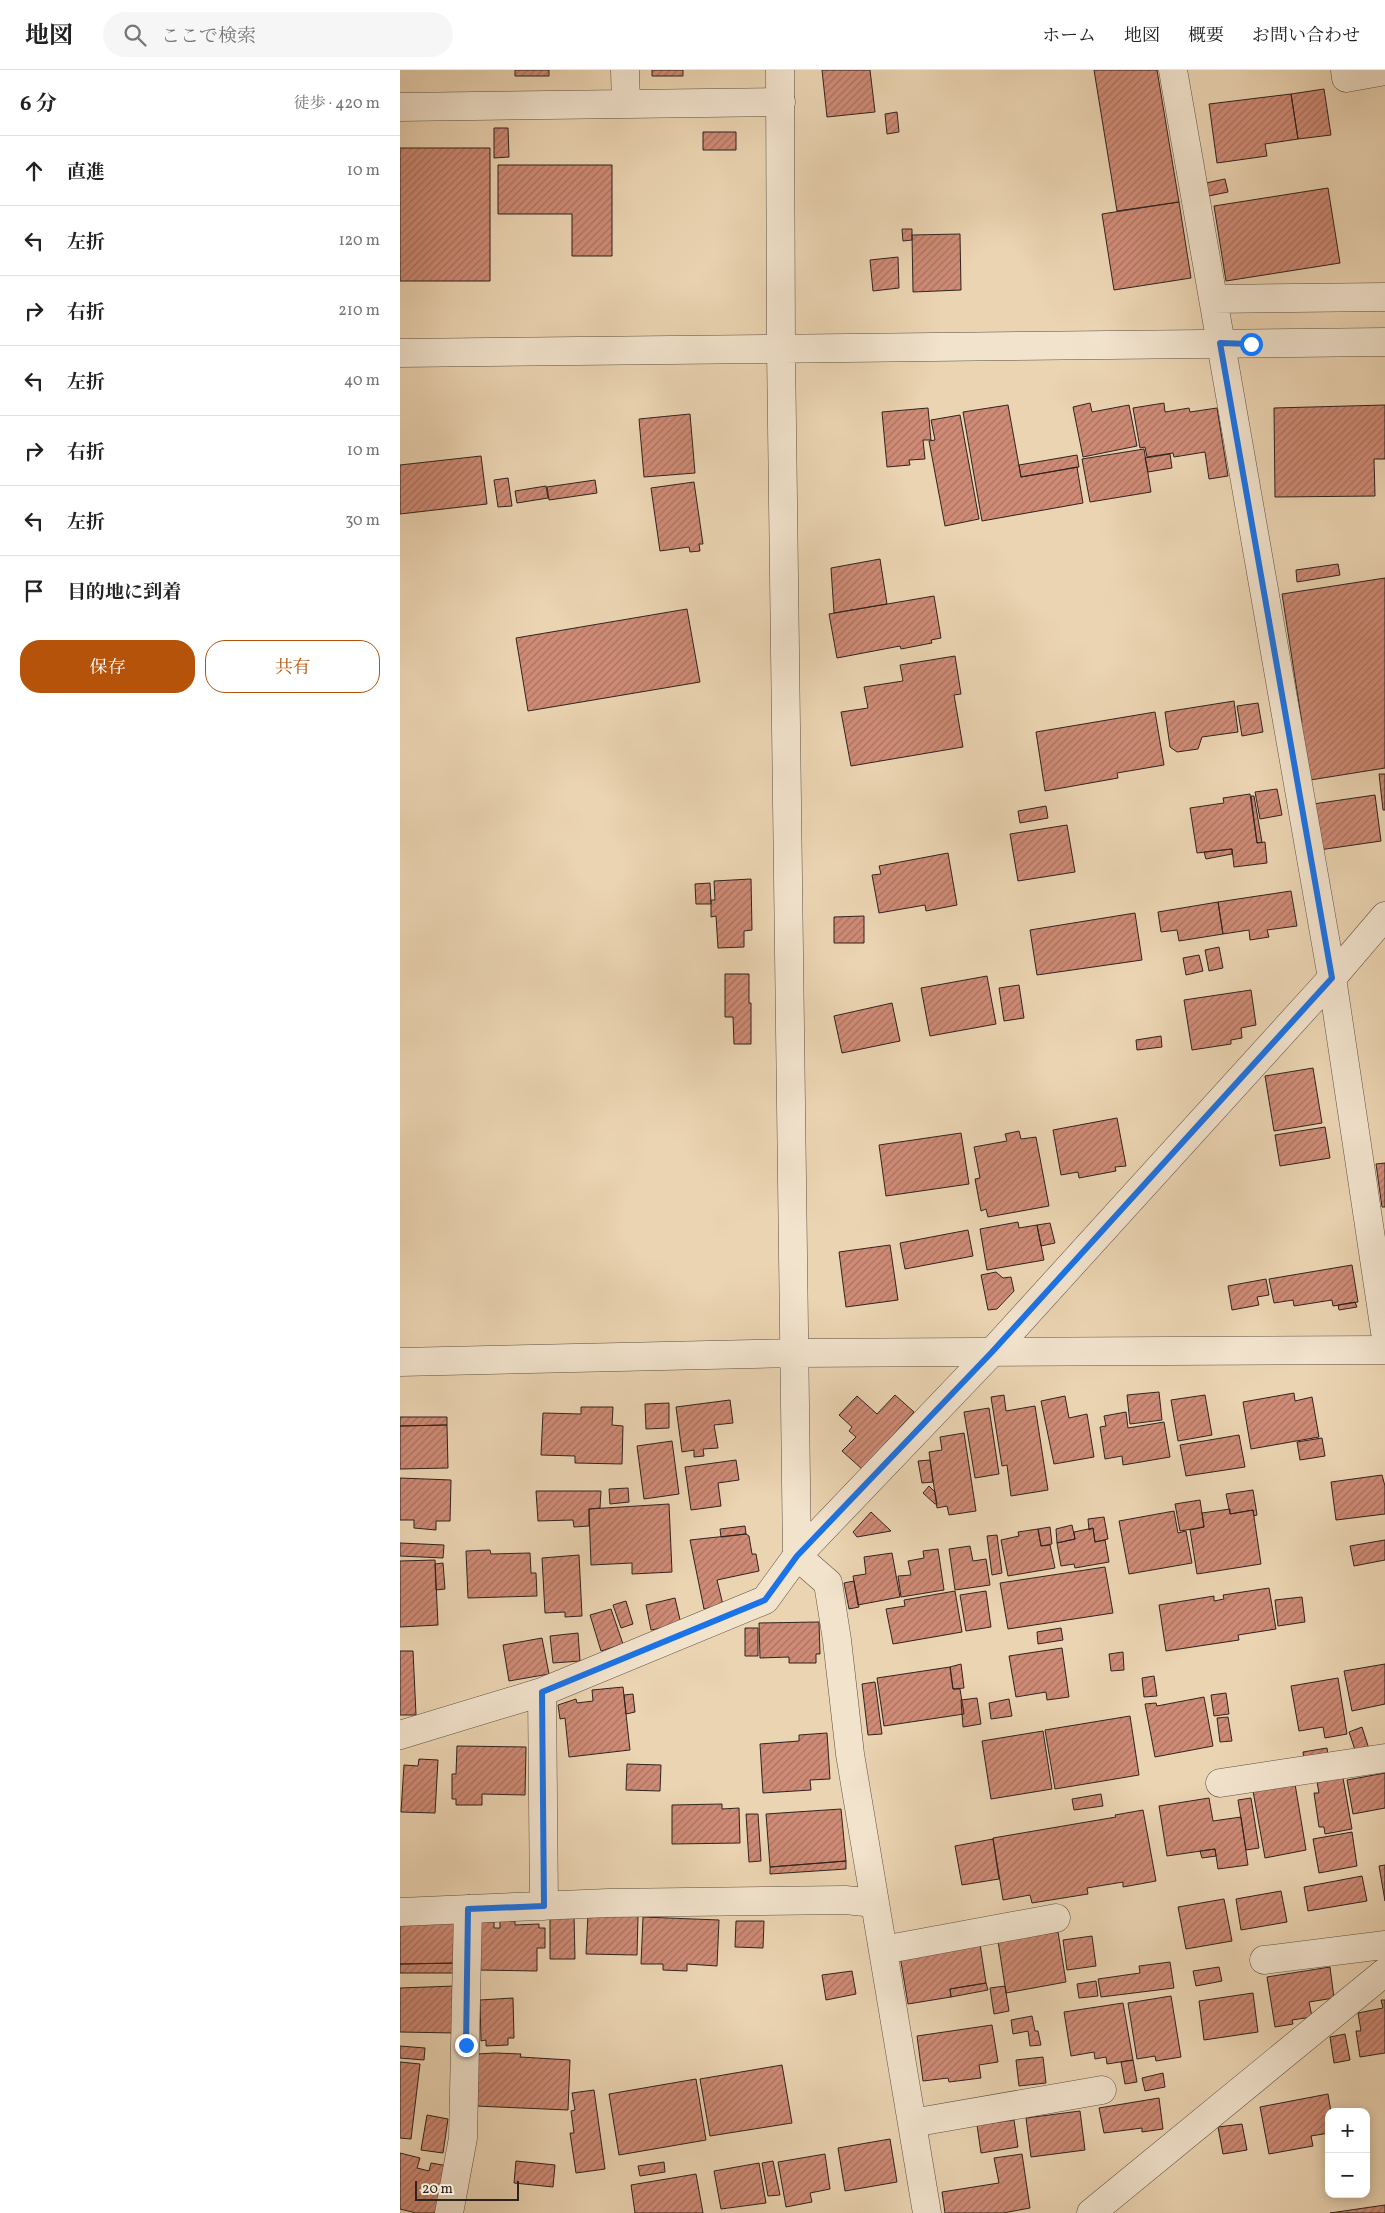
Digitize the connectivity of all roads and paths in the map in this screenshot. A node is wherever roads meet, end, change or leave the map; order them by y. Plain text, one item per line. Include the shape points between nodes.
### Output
1 (625, 70) edge
2 (780, 70) edge
3 (1173, 70) edge
4 (1344, 70) edge
5 (1385, 71) edge
6 (781, 102) junction
7 (626, 104) junction
8 (400, 108) edge
9 (1385, 297) edge
10 (1213, 298) junction
11 (1385, 342) edge
12 (1220, 343) junction
13 (781, 350) junction
14 (400, 353) edge
15 (1385, 916) edge
16 (1332, 978) junction
17 (1385, 1332) edge
18 (1385, 1350) edge
19 (992, 1352) junction
20 (794, 1353) junction
21 (400, 1362) edge
22 (797, 1556) junction
23 (542, 1692) junction
24 (400, 1735) edge
25 (1385, 1758) edge
26 (1220, 1783) dead end
27 (875, 1903) junction
28 (544, 1906) junction
29 (468, 1909) junction
30 (400, 1912) edge
31 (1056, 1918) dead end
32 (1385, 1945) edge
33 (883, 1950) junction
34 (1264, 1960) dead end
35 (1385, 1972) edge
36 (1102, 2090) dead end
37 (912, 2123) junction
38 (449, 2213) edge
39 (927, 2213) edge
40 (1091, 2213) edge

1 - 7 street
2 - 6 street
3 - 10 street
4 - 5 street via 1346,78
6 - 7 street
6 - 13 street
7 - 8 street
9 - 10 street
10 - 12 street
11 - 12 street
12 - 13 street
12 - 16 street
13 - 14 street
13 - 20 street
15 - 16 street
16 - 17 street
16 - 19 street
18 - 19 street
19 - 20 street
19 - 22 street
20 - 21 street
20 - 22 street
22 - 23 street via 765,1600
22 - 27 street via 828,1583 838,1640 850,1754
23 - 24 street
23 - 28 street
25 - 26 street
27 - 28 street via 845,1900
27 - 33 street
28 - 29 street
29 - 30 street
29 - 38 street via 463,2138
31 - 33 street
32 - 34 street
33 - 37 street
35 - 40 street
36 - 37 street
37 - 39 street

